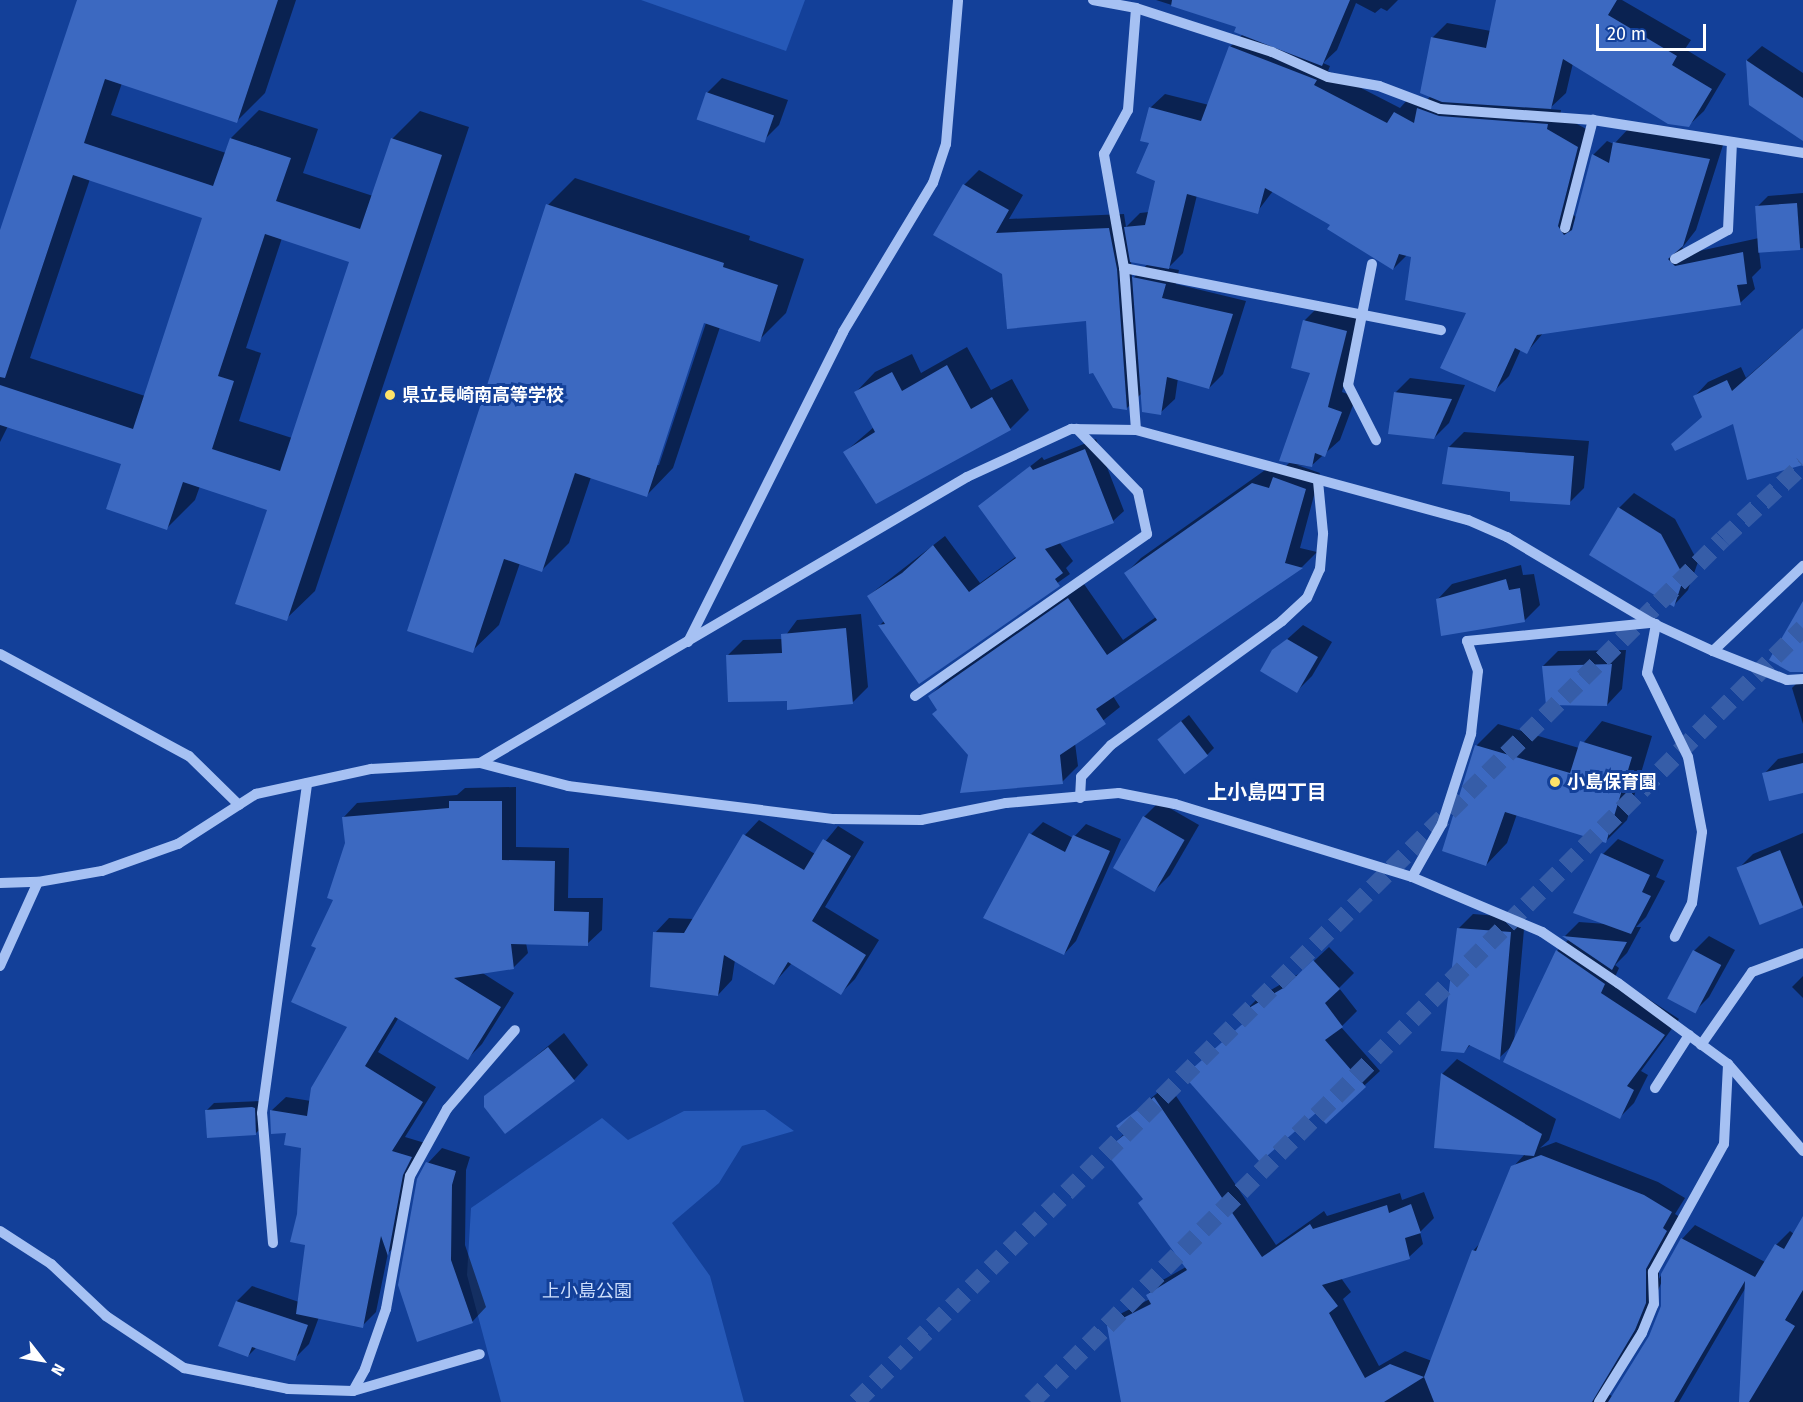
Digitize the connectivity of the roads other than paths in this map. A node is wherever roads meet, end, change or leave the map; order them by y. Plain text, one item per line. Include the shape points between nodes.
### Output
1 (958, 0) edge
2 (1093, 0) edge
3 (1098, 0) edge
4 (1136, 8) junction
5 (1593, 120) junction
6 (1732, 142) junction
7 (1803, 153) edge
8 (1565, 228) dead end
9 (1675, 260) dead end
10 (1372, 264) dead end
11 (1124, 268) junction
12 (1361, 315) junction
13 (1441, 330) dead end
14 (1077, 429) junction
15 (1136, 430) junction
16 (1376, 440) dead end
17 (1318, 481) junction
18 (1803, 566) edge
19 (1654, 623) junction
20 (688, 642) junction
21 (1713, 651) junction
22 (0, 654) edge
23 (1803, 679) edge
24 (915, 696) dead end
25 (480, 763) junction
26 (307, 783) junction
27 (1080, 798) junction
28 (239, 805) junction
29 (1412, 877) junction
30 (39, 882) junction
31 (0, 883) edge
32 (1675, 937) dead end
33 (1803, 952) edge
34 (0, 966) edge
35 (515, 1030) dead end
36 (1689, 1035) junction
37 (1701, 1045) junction
38 (1728, 1064) junction
39 (1656, 1088) dead end
40 (1803, 1151) edge
41 (0, 1231) edge
42 (273, 1243) dead end
43 (480, 1354) dead end
44 (353, 1391) junction
45 (1599, 1402) edge

1 - 20 street via 946,144 933,183 843,332
2 - 3 street
3 - 4 street
4 - 5 street via 1272,52 1328,77 1379,86 1440,110
4 - 11 street via 1128,110 1104,154
5 - 6 street
5 - 8 street
6 - 7 street
6 - 9 street via 1728,230
10 - 12 street
11 - 12 street
11 - 15 street
12 - 13 street
12 - 16 street via 1348,385
14 - 15 street
14 - 20 street via 967,477
14 - 24 street via 1138,492 1147,534
15 - 17 street
17 - 19 street via 1468,520 1507,537
17 - 27 street via 1323,533 1320,569 1307,598 1282,621 1173,697 1097,757 1081,777
18 - 21 street
19 - 21 street
19 - 29 street via 1467,641 1478,671 1471,734 1442,824
19 - 32 street via 1647,673 1688,757 1702,832 1692,903
20 - 25 street
21 - 23 street via 1787,680
22 - 28 street via 189,756
25 - 26 street via 371,769
25 - 27 street via 568,786 834,819 921,820 1006,803
26 - 28 street via 256,794
26 - 42 street via 262,1113
27 - 29 street via 1119,794 1175,804
28 - 30 street via 178,844 102,871
29 - 36 street via 1542,932
30 - 31 street
30 - 34 street
33 - 37 street via 1752,972
35 - 44 street via 447,1109 410,1176 386,1309
36 - 37 street
36 - 39 street
37 - 38 street
38 - 40 street
38 - 45 street via 1724,1144 1653,1272 1654,1304 1642,1333
41 - 44 street via 51,1264 106,1316 184,1368 288,1389
43 - 44 street

